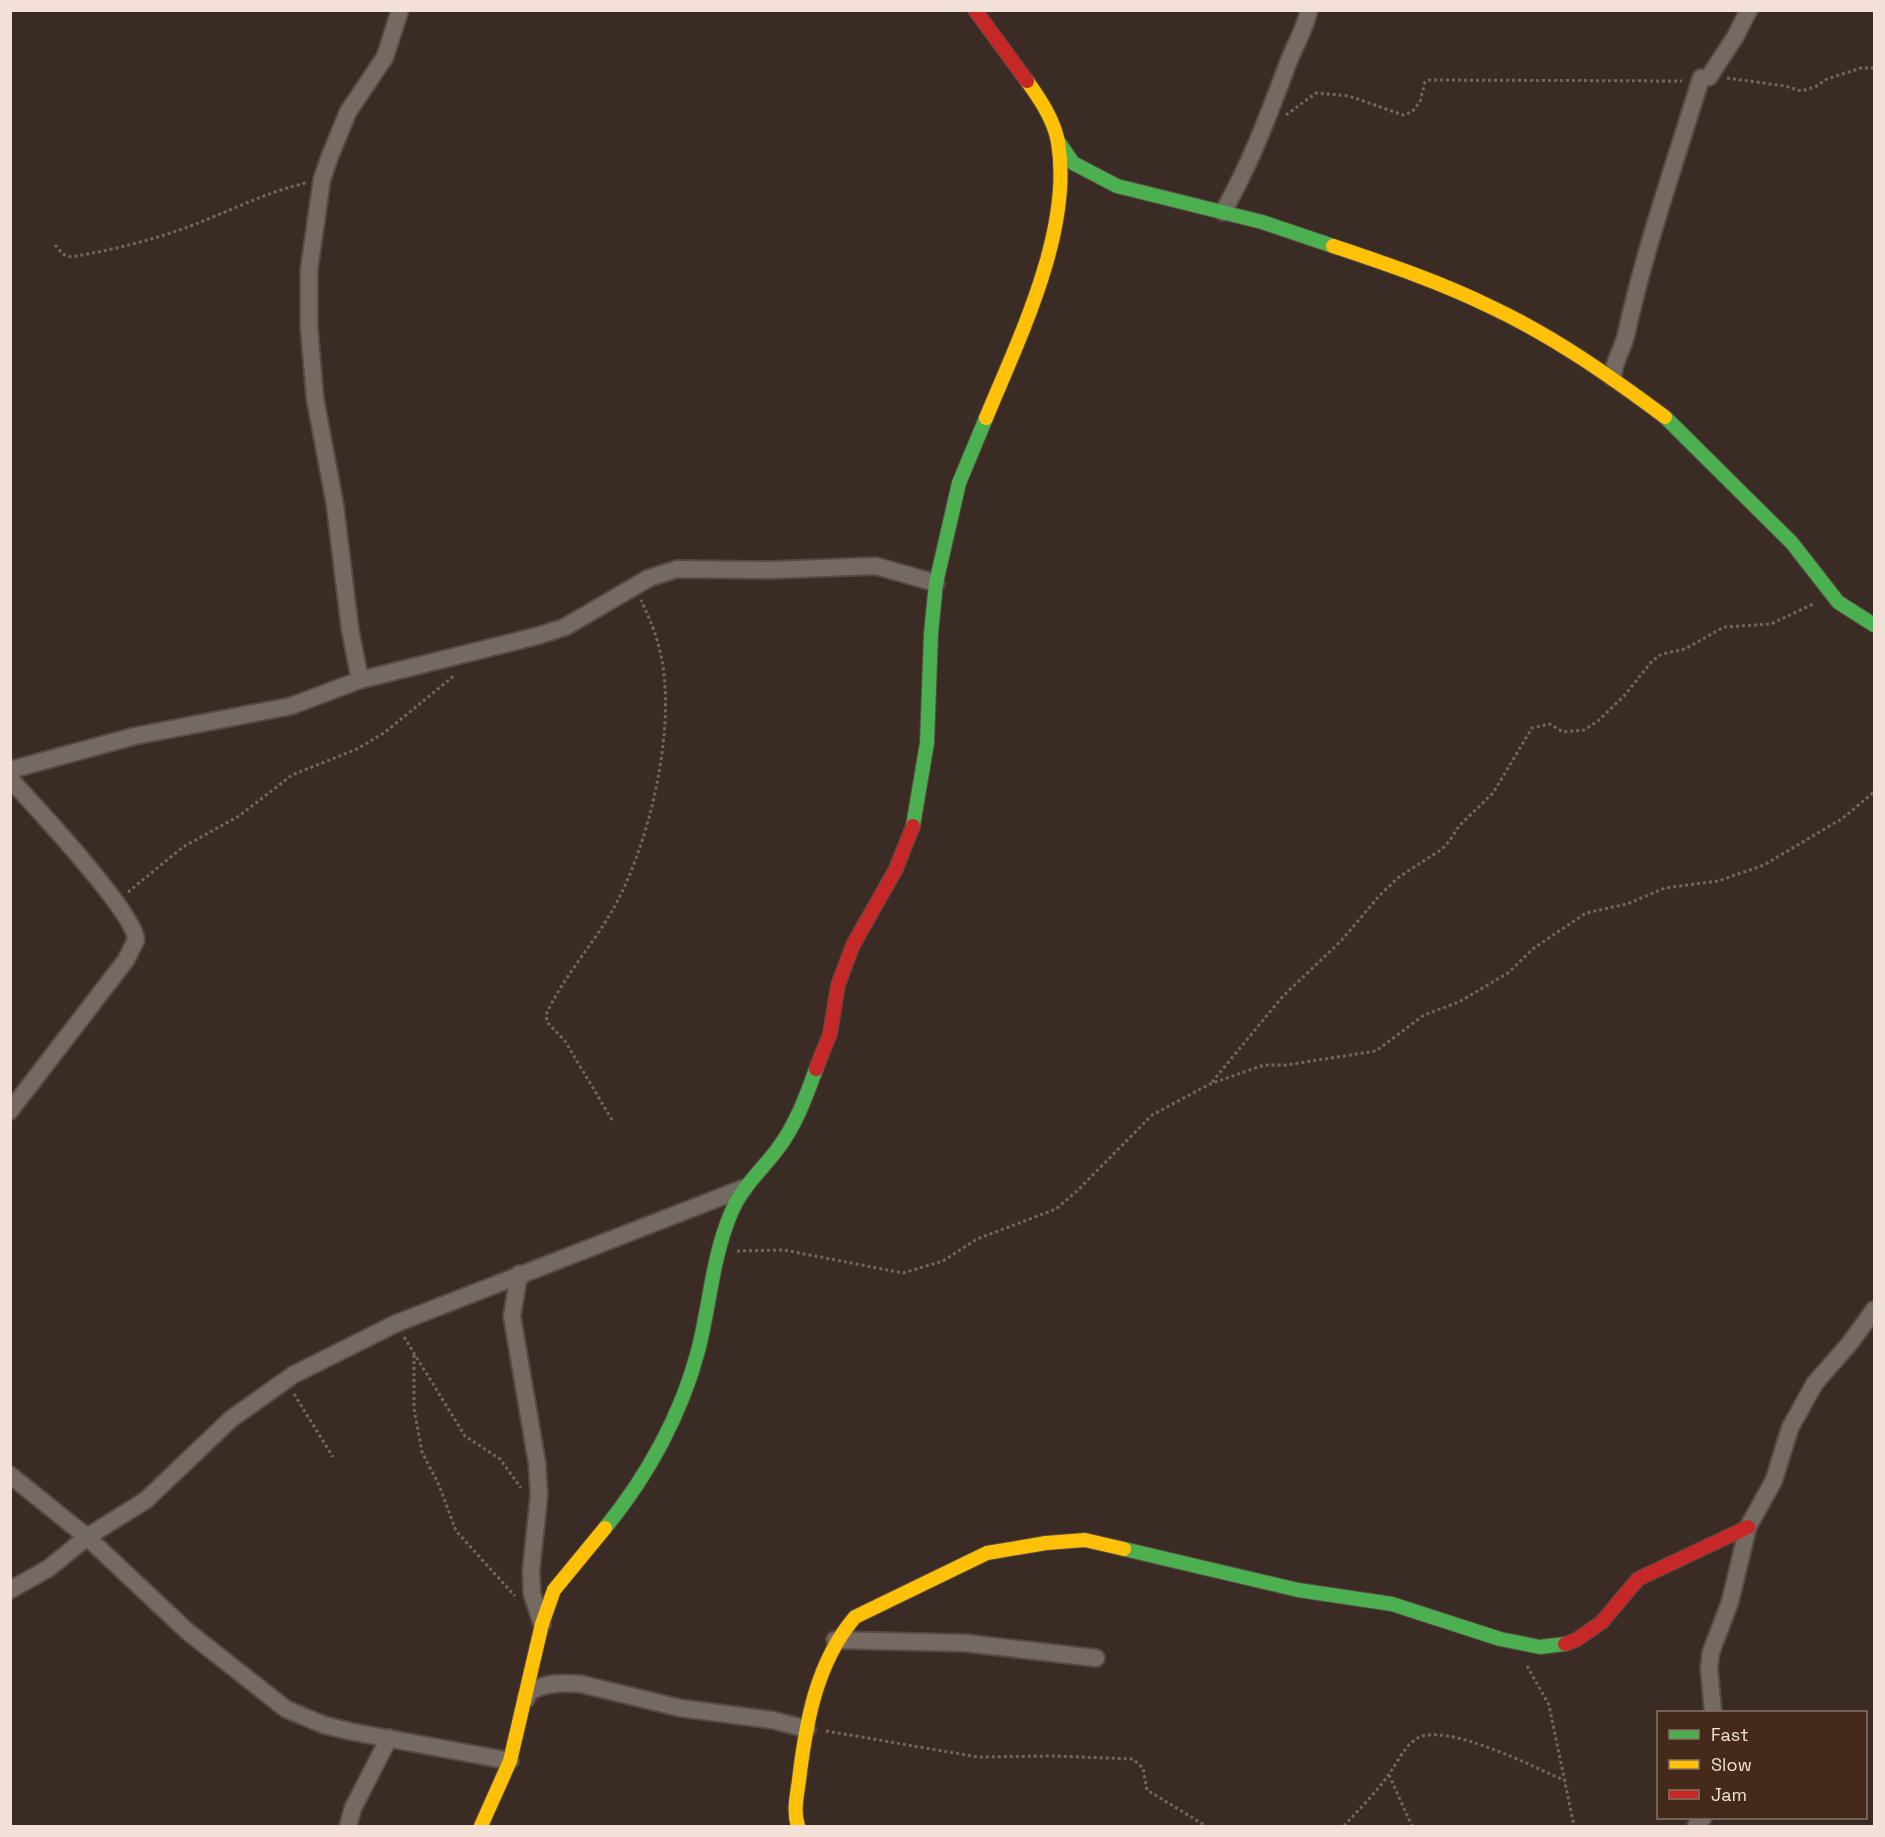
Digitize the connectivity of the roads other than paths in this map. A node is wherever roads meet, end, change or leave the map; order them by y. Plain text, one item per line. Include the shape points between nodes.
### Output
1 (400, 10) edge
2 (975, 10) edge
3 (1309, 10) edge
4 (1749, 10) edge
5 (1058, 141) junction
6 (1223, 212) junction
7 (1613, 378) junction
8 (936, 583) junction
9 (1875, 625) edge
10 (360, 680) junction
11 (10, 770) edge
12 (10, 779) edge
13 (10, 1111) edge
14 (744, 1188) junction
15 (519, 1274) junction
16 (489, 1287) junction
17 (1875, 1310) edge
18 (512, 1316) junction
19 (10, 1475) edge
20 (1748, 1527) junction
21 (87, 1537) junction
22 (10, 1590) edge
23 (542, 1624) junction
24 (835, 1640) junction
25 (1096, 1658) dead end
26 (526, 1699) junction
27 (1713, 1711) edge
28 (807, 1729) junction
29 (388, 1738) junction
30 (510, 1761) junction
31 (348, 1827) edge
32 (481, 1827) edge
33 (798, 1827) edge

1 - 10 street via 385,57 348,112 322,179 309,270 315,398
2 - 5 street via 1039,97
3 - 6 street via 1246,172
4 - 7 street via 1705,77 1657,222 1624,342 1613,363
5 - 6 street via 1073,163 1117,186
5 - 8 street via 1061,187 1057,217 1033,304 959,483
6 - 7 street via 1417,274 1492,307
7 - 9 street via 1677,428 1736,484 1792,543 1838,602
8 - 10 street via 876,566 677,569 661,573 565,627
8 - 14 street via 927,743 914,822 896,869 853,945 838,985 830,1034 802,1107 777,1150
10 - 11 street via 291,706 135,736
12 - 13 street via 105,888 136,935 134,948
14 - 15 street
14 - 23 street via 717,1251 698,1351 680,1404 660,1447 611,1521 554,1590
15 - 16 street
15 - 18 street
16 - 18 street
16 - 21 street via 397,1323 293,1375 231,1419 146,1500
17 - 20 street via 1815,1383 1791,1428 1774,1480
18 - 23 street via 537,1462 539,1495 531,1571 532,1594
19 - 21 street
20 - 24 street via 1638,1579 1589,1633 1557,1646 1539,1647 1500,1639 1392,1604 1298,1590 1085,1540 987,1553 855,1617
20 - 27 street via 1730,1602 1711,1652
21 - 22 street via 49,1568
21 - 29 street via 187,1630 286,1709 324,1725
23 - 26 street
24 - 25 street via 965,1643
24 - 28 street via 814,1696
26 - 28 street via 530,1691 542,1685 572,1683 680,1708 772,1720
26 - 30 street
28 - 33 street via 795,1817
29 - 30 street
29 - 31 street via 353,1808
30 - 32 street

